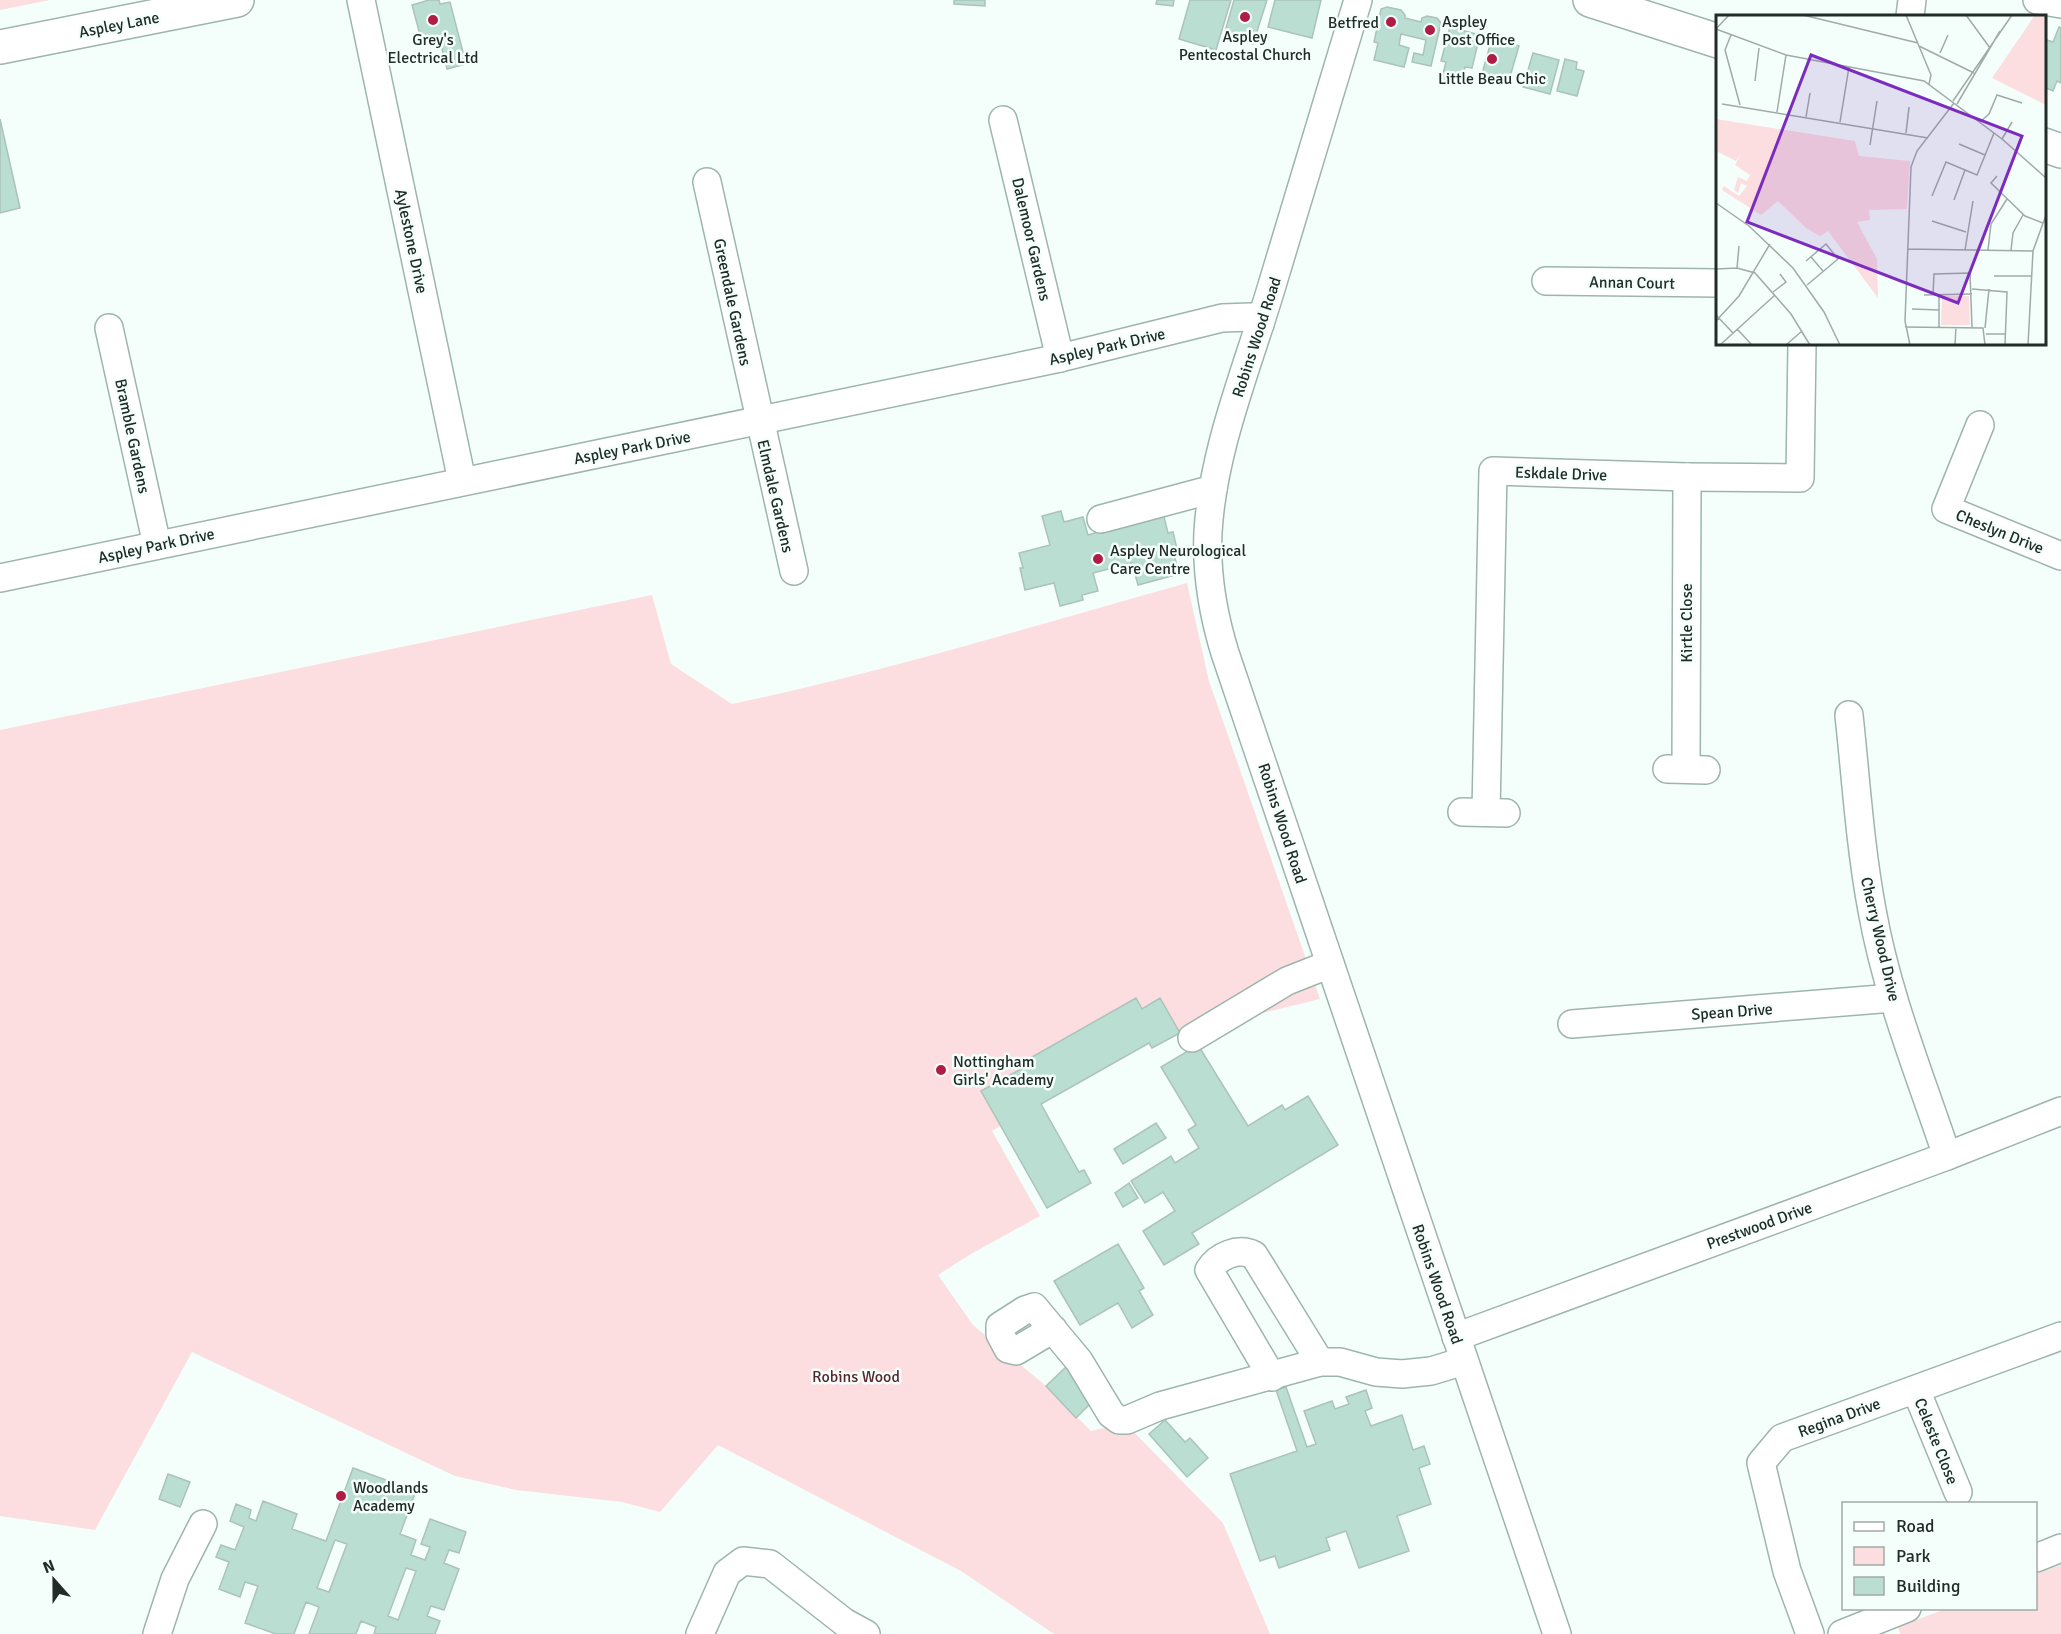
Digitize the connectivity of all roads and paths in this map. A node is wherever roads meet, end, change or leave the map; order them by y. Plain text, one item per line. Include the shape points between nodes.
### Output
1 (237, 0) edge
2 (362, 0) edge
3 (1359, 0) edge
4 (1590, 0) edge
5 (1912, 0) edge
6 (2028, 0) edge
7 (2037, 0) edge
8 (2061, 4) edge
9 (1658, 10) edge
10 (1910, 15) edge
11 (2022, 15) edge
12 (1716, 40) edge
13 (0, 47) edge
14 (1004, 120) dead end
15 (2046, 146) edge
16 (2061, 151) edge
17 (707, 182) dead end
18 (1546, 281) dead end
19 (1716, 283) edge
20 (1260, 324) junction
21 (109, 328) dead end
22 (1802, 345) edge
23 (1060, 358) junction
24 (759, 421) junction
25 (1971, 430) dead end
26 (1687, 477) junction
27 (462, 481) junction
28 (1213, 489) junction
29 (1101, 519) dead end
30 (156, 544) junction
31 (2061, 556) edge
32 (794, 571) dead end
33 (0, 578) edge
34 (1849, 714) dead end
35 (1686, 770) dead end
36 (1485, 813) dead end
37 (1330, 964) junction
38 (1893, 998) junction
39 (1572, 1024) dead end
40 (1192, 1038) dead end
41 (2061, 1111) edge
42 (1947, 1156) junction
43 (1053, 1329) dead end
44 (2061, 1336) edge
45 (1460, 1349) junction
46 (1320, 1362) junction
47 (1272, 1377) junction
48 (1916, 1390) junction
49 (1958, 1492) dead end
50 (203, 1524) dead end
51 (2061, 1548) edge
52 (2037, 1558) edge
53 (1904, 1610) edge
54 (1872, 1628) edge
55 (157, 1634) edge
56 (700, 1634) edge
57 (866, 1634) edge
58 (1557, 1634) edge
59 (1810, 1634) edge
60 (1842, 1634) edge

1 - 13 main road, Aspley Lane
2 - 27 street, Aylestone Drive
3 - 20 street, Robins Wood Road
4 - 9 main road
5 - 10 street
6 - 11 street
7 - 8 street
9 - 12 main road
14 - 23 street, Dalemoor Gardens
15 - 16 main road
17 - 24 street, Greendale Gardens
18 - 19 street, Annan Court
20 - 23 street, Aspley Park Drive via 1251,317 1222,318
20 - 28 street, Robins Wood Road
21 - 30 street, Bramble Gardens
22 - 26 street, Eskdale Drive via 1800,478
23 - 24 street, Aspley Park Drive
24 - 27 street, Aspley Park Drive
24 - 32 street, Elmdale Gardens
25 - 31 street, Cheslyn Drive via 1946,509
26 - 35 street, Kirtle Close
26 - 36 street, Eskdale Drive via 1493,471
27 - 30 street, Aspley Park Drive
28 - 29 street
28 - 37 street, Robins Wood Road via 1208,533 1216,623
30 - 33 street, Aspley Park Drive
34 - 38 street, Cherry Wood Drive via 1863,857
37 - 40 street via 1287,981
37 - 45 street, Robins Wood Road
38 - 39 street, Spean Drive
38 - 42 street, Cherry Wood Drive
41 - 42 street, Prestwood Drive
42 - 45 street, Prestwood Drive
43 - 47 street via 1119,1420
44 - 48 street, Regina Drive
45 - 46 street, Prestwood Drive via 1431,1371 1402,1374
45 - 58 street, Robins Wood Road
46 - 47 street
46 - 47 street via 1254,1255 1237,1251 1214,1262 1209,1270
48 - 49 street, Celeste Close
48 - 59 street, Regina Drive via 1782,1438 1761,1463 1787,1571
50 - 55 street via 175,1579
51 - 52 street
53 - 54 street
54 - 60 street
56 - 57 street via 727,1573 744,1561 770,1564 844,1622

